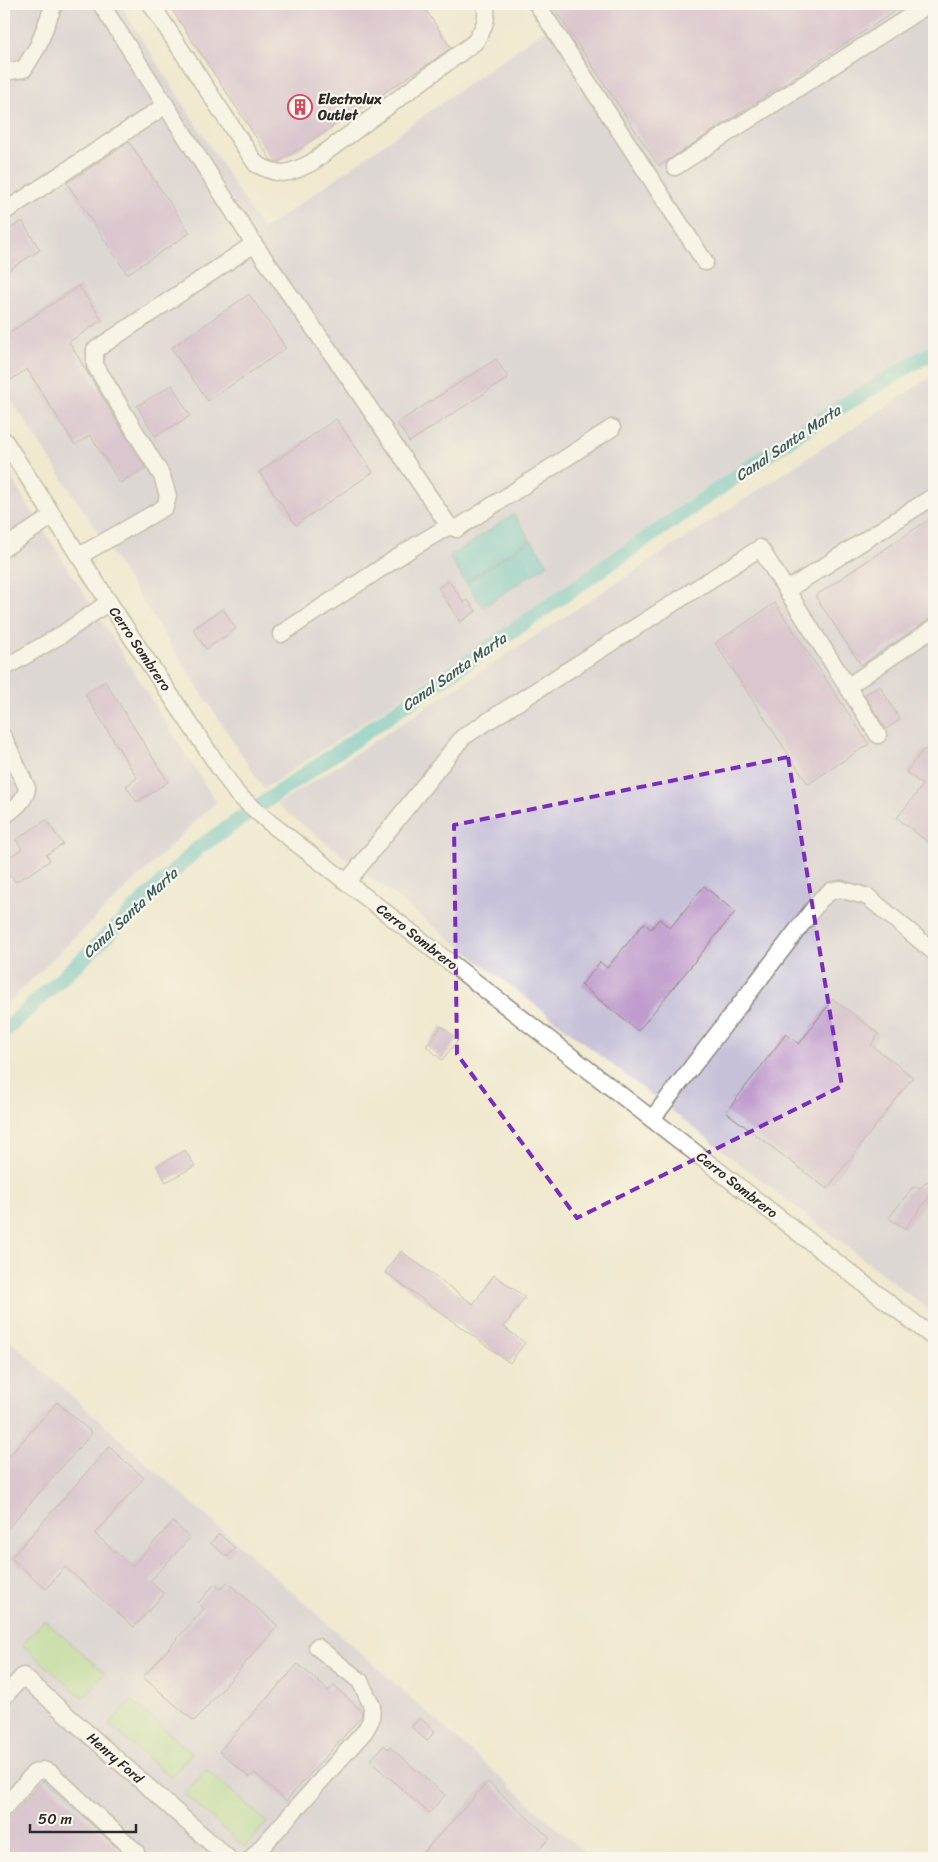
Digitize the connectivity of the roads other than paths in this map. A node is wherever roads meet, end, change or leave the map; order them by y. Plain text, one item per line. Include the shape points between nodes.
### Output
1 (54, 4) edge
2 (101, 4) edge
3 (151, 4) edge
4 (485, 4) edge
5 (537, 4) edge
6 (929, 4) edge
7 (4, 68) edge
8 (166, 105) junction
9 (675, 167) dead end
10 (4, 212) edge
11 (254, 244) junction
12 (706, 262) dead end
13 (612, 428) dead end
14 (4, 440) edge
15 (934, 496) edge
16 (53, 516) junction
17 (449, 526) junction
18 (4, 548) edge
19 (79, 556) junction
20 (787, 590) junction
21 (109, 602) junction
22 (934, 628) edge
23 (281, 634) dead end
24 (4, 668) edge
25 (847, 687) junction
26 (878, 735) dead end
27 (4, 738) edge
28 (4, 816) edge
29 (347, 882) junction
30 (934, 952) edge
31 (652, 1119) junction
32 (933, 1334) edge
33 (317, 1646) dead end
34 (4, 1697) edge
35 (4, 1808) edge
36 (136, 1852) dead end
37 (228, 1858) edge
38 (252, 1858) edge

1 - 7 street via 38,46 24,69 11,72
2 - 8 street
3 - 4 street via 256,164 272,173 290,173 311,163 476,42 484,26
5 - 12 street
6 - 9 street
8 - 10 street
8 - 11 street
11 - 17 street
11 - 19 street via 95,350 95,365 162,476 168,496 165,507
13 - 17 street via 457,529
14 - 16 street, Cerro Sombrero
15 - 20 street
16 - 18 street
16 - 19 street, Cerro Sombrero
17 - 23 street
19 - 21 street, Cerro Sombrero
20 - 25 street
20 - 29 street via 760,548 463,737
21 - 24 street
21 - 29 street, Cerro Sombrero via 237,794
22 - 25 street
25 - 26 street
27 - 28 street via 27,788 26,796
29 - 31 street, Cerro Sombrero
30 - 31 street via 868,897 840,889 831,890 821,898
31 - 32 street, Cerro Sombrero
33 - 38 street via 360,1681 372,1706 371,1720
34 - 37 street, Henry Ford via 22,1676
35 - 36 street via 34,1773 51,1772

